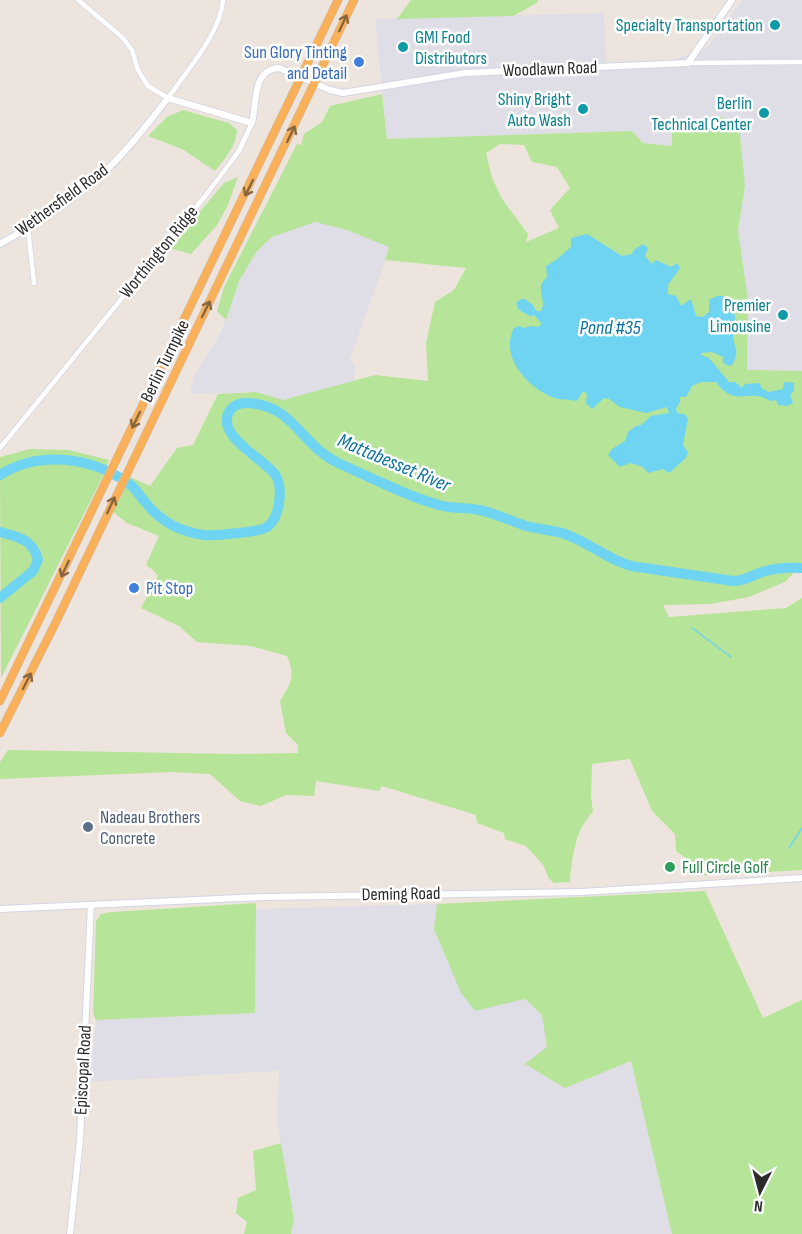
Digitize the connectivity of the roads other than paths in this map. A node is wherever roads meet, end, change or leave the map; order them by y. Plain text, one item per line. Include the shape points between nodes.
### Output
1 (78, 0) edge
2 (223, 0) edge
3 (338, 0) edge
4 (354, 0) edge
5 (732, 0) edge
6 (802, 62) edge
7 (688, 63) junction
8 (302, 78) junction
9 (315, 84) junction
10 (168, 98) junction
11 (252, 123) junction
12 (28, 229) junction
13 (0, 244) edge
14 (34, 283) dead end
15 (0, 448) edge
16 (0, 701) edge
17 (0, 733) edge
18 (802, 878) edge
19 (91, 905) junction
20 (0, 909) edge
21 (70, 1234) edge

1 - 10 street via 122,37 148,86
2 - 10 street via 217,26
3 - 8 highway, Berlin Turnpike
9 -> 4 highway, Berlin Turnpike
5 - 7 street
6 - 7 street, Woodlawn Road
7 - 9 street, Woodlawn Road via 465,73 343,93
8 - 9 street, Woodlawn Road
8 - 11 street, Worthington Ridge via 279,68 266,71 258,81
8 -> 16 highway, Berlin Turnpike
17 -> 9 highway, Berlin Turnpike
10 - 11 street
10 - 12 street, Wethersfield Road via 93,183
11 - 15 street, Worthington Ridge via 238,151 206,195
12 - 13 street, Wethersfield Road
12 - 14 street
18 - 19 street, Deming Road via 582,892 268,897
19 - 20 street, Deming Road
19 - 21 street, Episcopal Road via 80,1140

